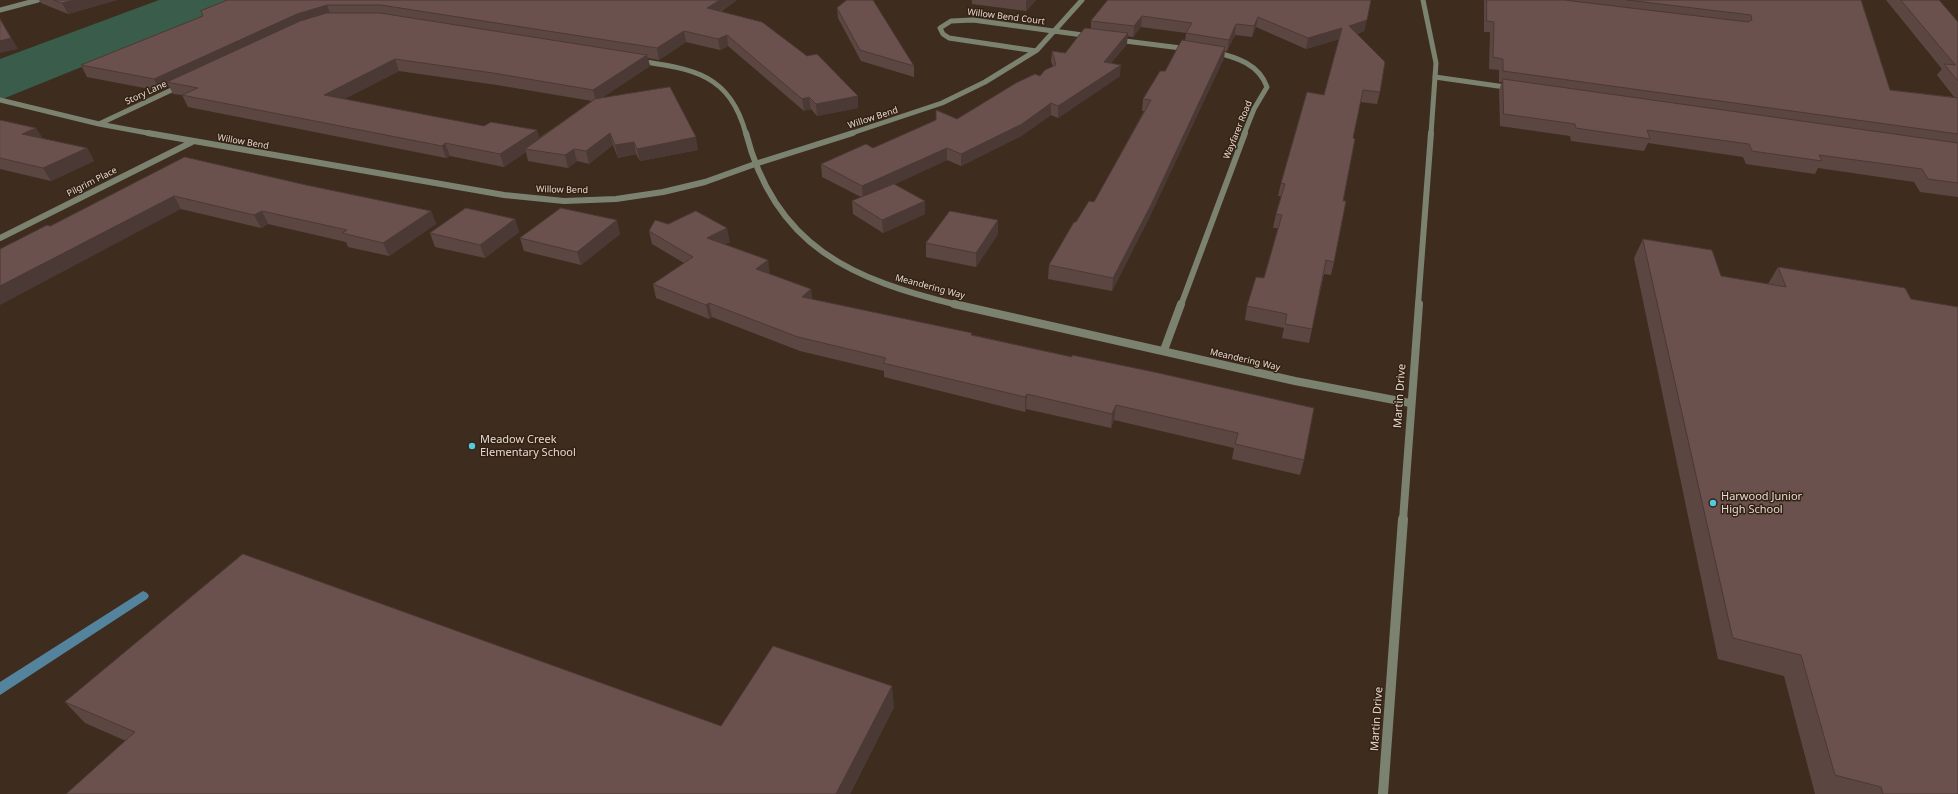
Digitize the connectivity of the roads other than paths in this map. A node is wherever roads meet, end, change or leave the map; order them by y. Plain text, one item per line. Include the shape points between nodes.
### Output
1 (38, 0) edge
2 (1082, 0) edge
3 (1423, 0) edge
4 (0, 10) edge
5 (1055, 32) junction
6 (1094, 37) edge
7 (1110, 39) edge
8 (1194, 49) edge
9 (1036, 51) junction
10 (1208, 51) edge
11 (630, 60) edge
12 (1435, 77) junction
13 (184, 84) edge
14 (1521, 89) edge
15 (0, 100) edge
16 (99, 124) junction
17 (192, 142) junction
18 (755, 164) junction
19 (0, 238) edge
20 (1164, 350) junction
21 (1410, 403) junction
22 (1383, 794) edge

1 - 4 street
2 - 5 street, Willow Bend
3 - 12 street, Martin Drive via 1436,63
5 - 6 street
5 - 9 street, Willow Bend
5 - 9 street, Willow Bend Court via 973,20 952,22 940,28 949,38
7 - 8 street
9 - 18 street, Willow Bend via 985,82 930,108
10 - 20 street, Wayfarer Road via 1228,55 1255,67 1265,77 1267,87 1254,109
11 - 18 street, Meandering Way via 667,65 691,72 722,88 737,105
12 - 14 street
12 - 21 street, Martin Drive
13 - 16 street, Story Lane
15 - 16 street, Willow Bend
16 - 17 street, Willow Bend
17 - 18 street, Willow Bend via 504,195 564,200 609,199 663,192 705,182
17 - 19 street, Pilgrim Place
18 - 20 street, Meandering Way via 767,189 805,238 832,258 874,280 920,295
20 - 21 street, Meandering Way via 1295,381
21 - 22 street, Martin Drive

